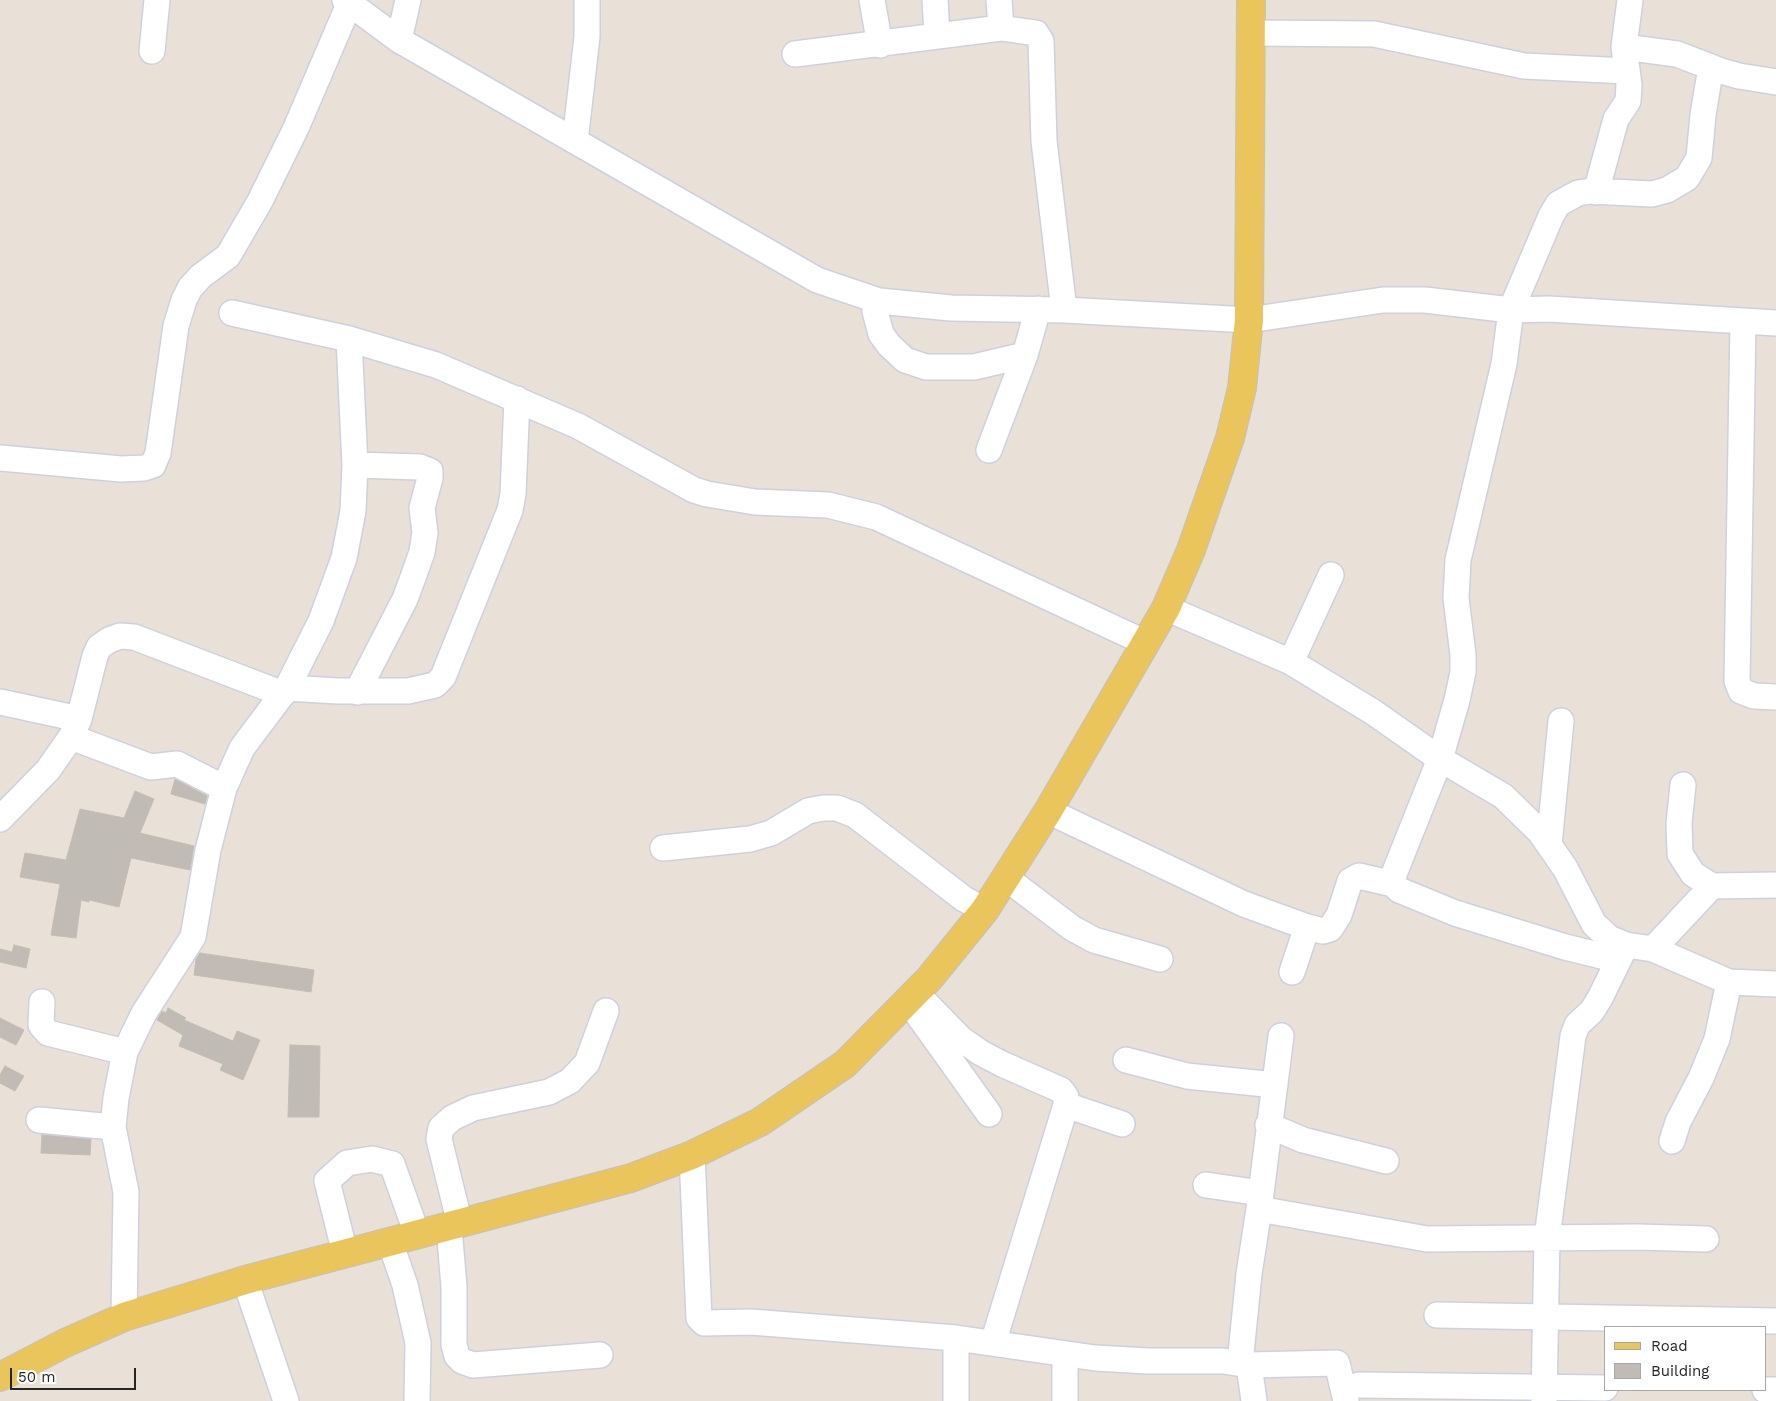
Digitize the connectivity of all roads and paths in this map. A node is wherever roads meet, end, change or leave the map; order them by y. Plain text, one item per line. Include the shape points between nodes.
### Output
1 (157, 0) edge
2 (408, 0) edge
3 (587, 0) edge
4 (872, 0) edge
5 (935, 0) edge
6 (999, 0) edge
7 (1251, 0) edge
8 (1630, 0) edge
9 (348, 1) edge
10 (1001, 28) junction
11 (1251, 33) junction
12 (938, 34) junction
13 (399, 40) junction
14 (880, 45) junction
15 (152, 50) dead end
16 (795, 54) dead end
17 (1626, 59) junction
18 (1721, 71) junction
19 (1776, 82) edge
20 (575, 141) junction
21 (1596, 192) junction
22 (880, 301) junction
23 (1038, 309) junction
24 (1064, 310) junction
25 (1511, 310) junction
26 (232, 313) dead end
27 (1249, 320) junction
28 (1743, 321) junction
29 (1776, 323) edge
30 (348, 339) junction
31 (1025, 354) junction
32 (517, 399) junction
33 (989, 450) dead end
34 (0, 458) edge
35 (355, 465) junction
36 (1331, 575) dead end
37 (1166, 608) junction
38 (1146, 644) junction
39 (1291, 662) junction
40 (285, 691) junction
41 (357, 692) junction
42 (1776, 697) edge
43 (0, 702) edge
44 (1561, 721) dead end
45 (75, 728) junction
46 (1440, 759) junction
47 (1683, 785) dead end
48 (224, 788) junction
49 (1048, 811) junction
50 (0, 819) edge
51 (1549, 845) junction
52 (664, 848) dead end
53 (1006, 878) junction
54 (1393, 884) junction
55 (1776, 885) edge
56 (1712, 886) junction
57 (985, 910) junction
58 (1307, 927) junction
59 (1653, 949) junction
60 (1622, 952) junction
61 (1160, 959) dead end
62 (1292, 972) dead end
63 (1729, 982) junction
64 (1775, 988) edge
65 (912, 997) junction
66 (42, 1002) dead end
67 (606, 1011) dead end
68 (1280, 1036) dead end
69 (125, 1052) junction
70 (1126, 1060) dead end
71 (1275, 1085) junction
72 (1066, 1105) junction
73 (989, 1114) dead end
74 (39, 1120) dead end
75 (1122, 1124) dead end
76 (1268, 1125) junction
77 (113, 1127) junction
78 (1672, 1141) dead end
79 (692, 1155) junction
80 (1386, 1161) dead end
81 (1206, 1185) dead end
82 (1260, 1201) junction
83 (454, 1226) junction
84 (416, 1234) junction
85 (390, 1242) junction
86 (1547, 1245) junction
87 (1710, 1247) dead end
88 (345, 1253) junction
89 (245, 1280) junction
90 (1438, 1315) dead end
91 (124, 1317) junction
92 (1546, 1317) junction
93 (1776, 1321) edge
94 (956, 1338) junction
95 (993, 1342) junction
96 (600, 1354) dead end
97 (1064, 1354) junction
98 (1245, 1364) junction
99 (0, 1377) edge
100 (1604, 1388) edge
101 (1352, 1393) edge
102 (1544, 1394) edge
103 (286, 1401) edge
104 (417, 1401) edge
105 (956, 1401) edge
106 (1065, 1401) edge
107 (1254, 1401) edge

1 - 15 street
2 - 13 street
3 - 20 street via 587,37
4 - 14 street
5 - 12 street
6 - 10 street
7 - 11 main road
8 - 17 street
9 - 13 street
9 - 34 street via 296,128 260,201 228,256 201,276 184,300 176,326 158,453 153,465 121,469
10 - 12 street
10 - 24 street via 1036,33 1041,41 1044,140
11 - 17 street via 1374,34 1524,66
11 - 27 main road
12 - 14 street
13 - 20 street
14 - 16 street
17 - 18 street via 1677,54
17 - 21 street via 1628,101 1616,119
18 - 19 street
18 - 21 street via 1713,73 1709,79 1699,158 1687,178 1667,190 1652,194
20 - 22 street via 817,280
21 - 25 street via 1578,194 1558,204
22 - 23 street via 950,308
22 - 31 street via 875,311 881,334 905,360 926,367 974,366
23 - 24 street
23 - 31 street
24 - 27 street
25 - 27 street via 1426,300 1382,300
25 - 28 street via 1558,309
25 - 46 street via 1504,364 1458,560 1456,598 1462,672
26 - 30 street
27 - 37 main road via 1242,388 1230,438 1197,533
28 - 29 street
28 - 42 street via 1737,680 1741,691 1754,696
30 - 32 street via 436,365
30 - 35 street
31 - 33 street
32 - 38 street via 578,426 694,490 756,502 828,505 876,517
32 - 41 street via 510,510 443,677 435,685 408,691
35 - 40 street via 353,511 344,558 321,622
35 - 41 street via 420,466 430,471 422,508 425,533 418,566
36 - 39 street
37 - 38 main road
37 - 39 street
38 - 49 main road
39 - 46 street via 1358,702
40 - 41 street
40 - 45 street via 143,640 120,636 99,647
40 - 48 street via 242,748
43 - 45 street
44 - 51 street
45 - 48 street via 151,767 177,764
45 - 50 street via 48,770
46 - 51 street via 1503,796
46 - 54 street via 1394,874
47 - 56 street via 1680,854 1693,874
48 - 69 street via 208,850 193,937 144,1013
49 - 53 main road
49 - 58 street via 1244,904
51 - 60 street via 1565,868 1594,924
52 - 57 street via 750,839 771,833 808,811 837,808 861,819 964,899
53 - 57 main road
53 - 61 street via 1072,928 1094,940
54 - 58 street via 1355,877 1350,881 1332,927 1323,931
54 - 60 street via 1399,890 1455,914 1547,942
55 - 56 street
56 - 59 street
57 - 65 main road
58 - 62 street
59 - 60 street
59 - 63 street
60 - 86 street via 1600,998 1577,1026 1574,1036
63 - 64 street
63 - 78 street via 1717,1039
65 - 72 street via 961,1039 1002,1064 1061,1090 1066,1097
65 - 73 street
65 - 79 main road via 846,1064 760,1122
66 - 69 street via 40,1025 48,1033
67 - 83 street via 587,1063 570,1082 549,1092 473,1108 440,1128 439,1139
68 - 71 street
69 - 77 street
70 - 71 street via 1188,1076
71 - 76 street
72 - 75 street
72 - 95 street
74 - 77 street
76 - 80 street via 1303,1140
76 - 82 street
77 - 91 street via 126,1192
79 - 83 main road via 631,1178
79 - 94 street via 699,1318 704,1323 751,1322
81 - 82 street
82 - 86 street via 1427,1239
82 - 98 street via 1249,1274
83 - 84 main road
83 - 96 street via 454,1345 462,1361 473,1365
84 - 85 main road
84 - 88 street via 392,1164 372,1159 347,1162 327,1181
85 - 88 main road
85 - 104 street via 405,1285 418,1343
86 - 87 street via 1639,1237
86 - 92 street
88 - 89 main road
89 - 91 main road
89 - 103 street
90 - 92 street
91 - 99 main road via 65,1342
92 - 93 street
92 - 102 street
94 - 95 street
94 - 105 street
95 - 97 street
97 - 98 street via 1148,1362
97 - 106 street
98 - 101 street via 1337,1363
98 - 107 street
100 - 102 street
101 - 102 street

